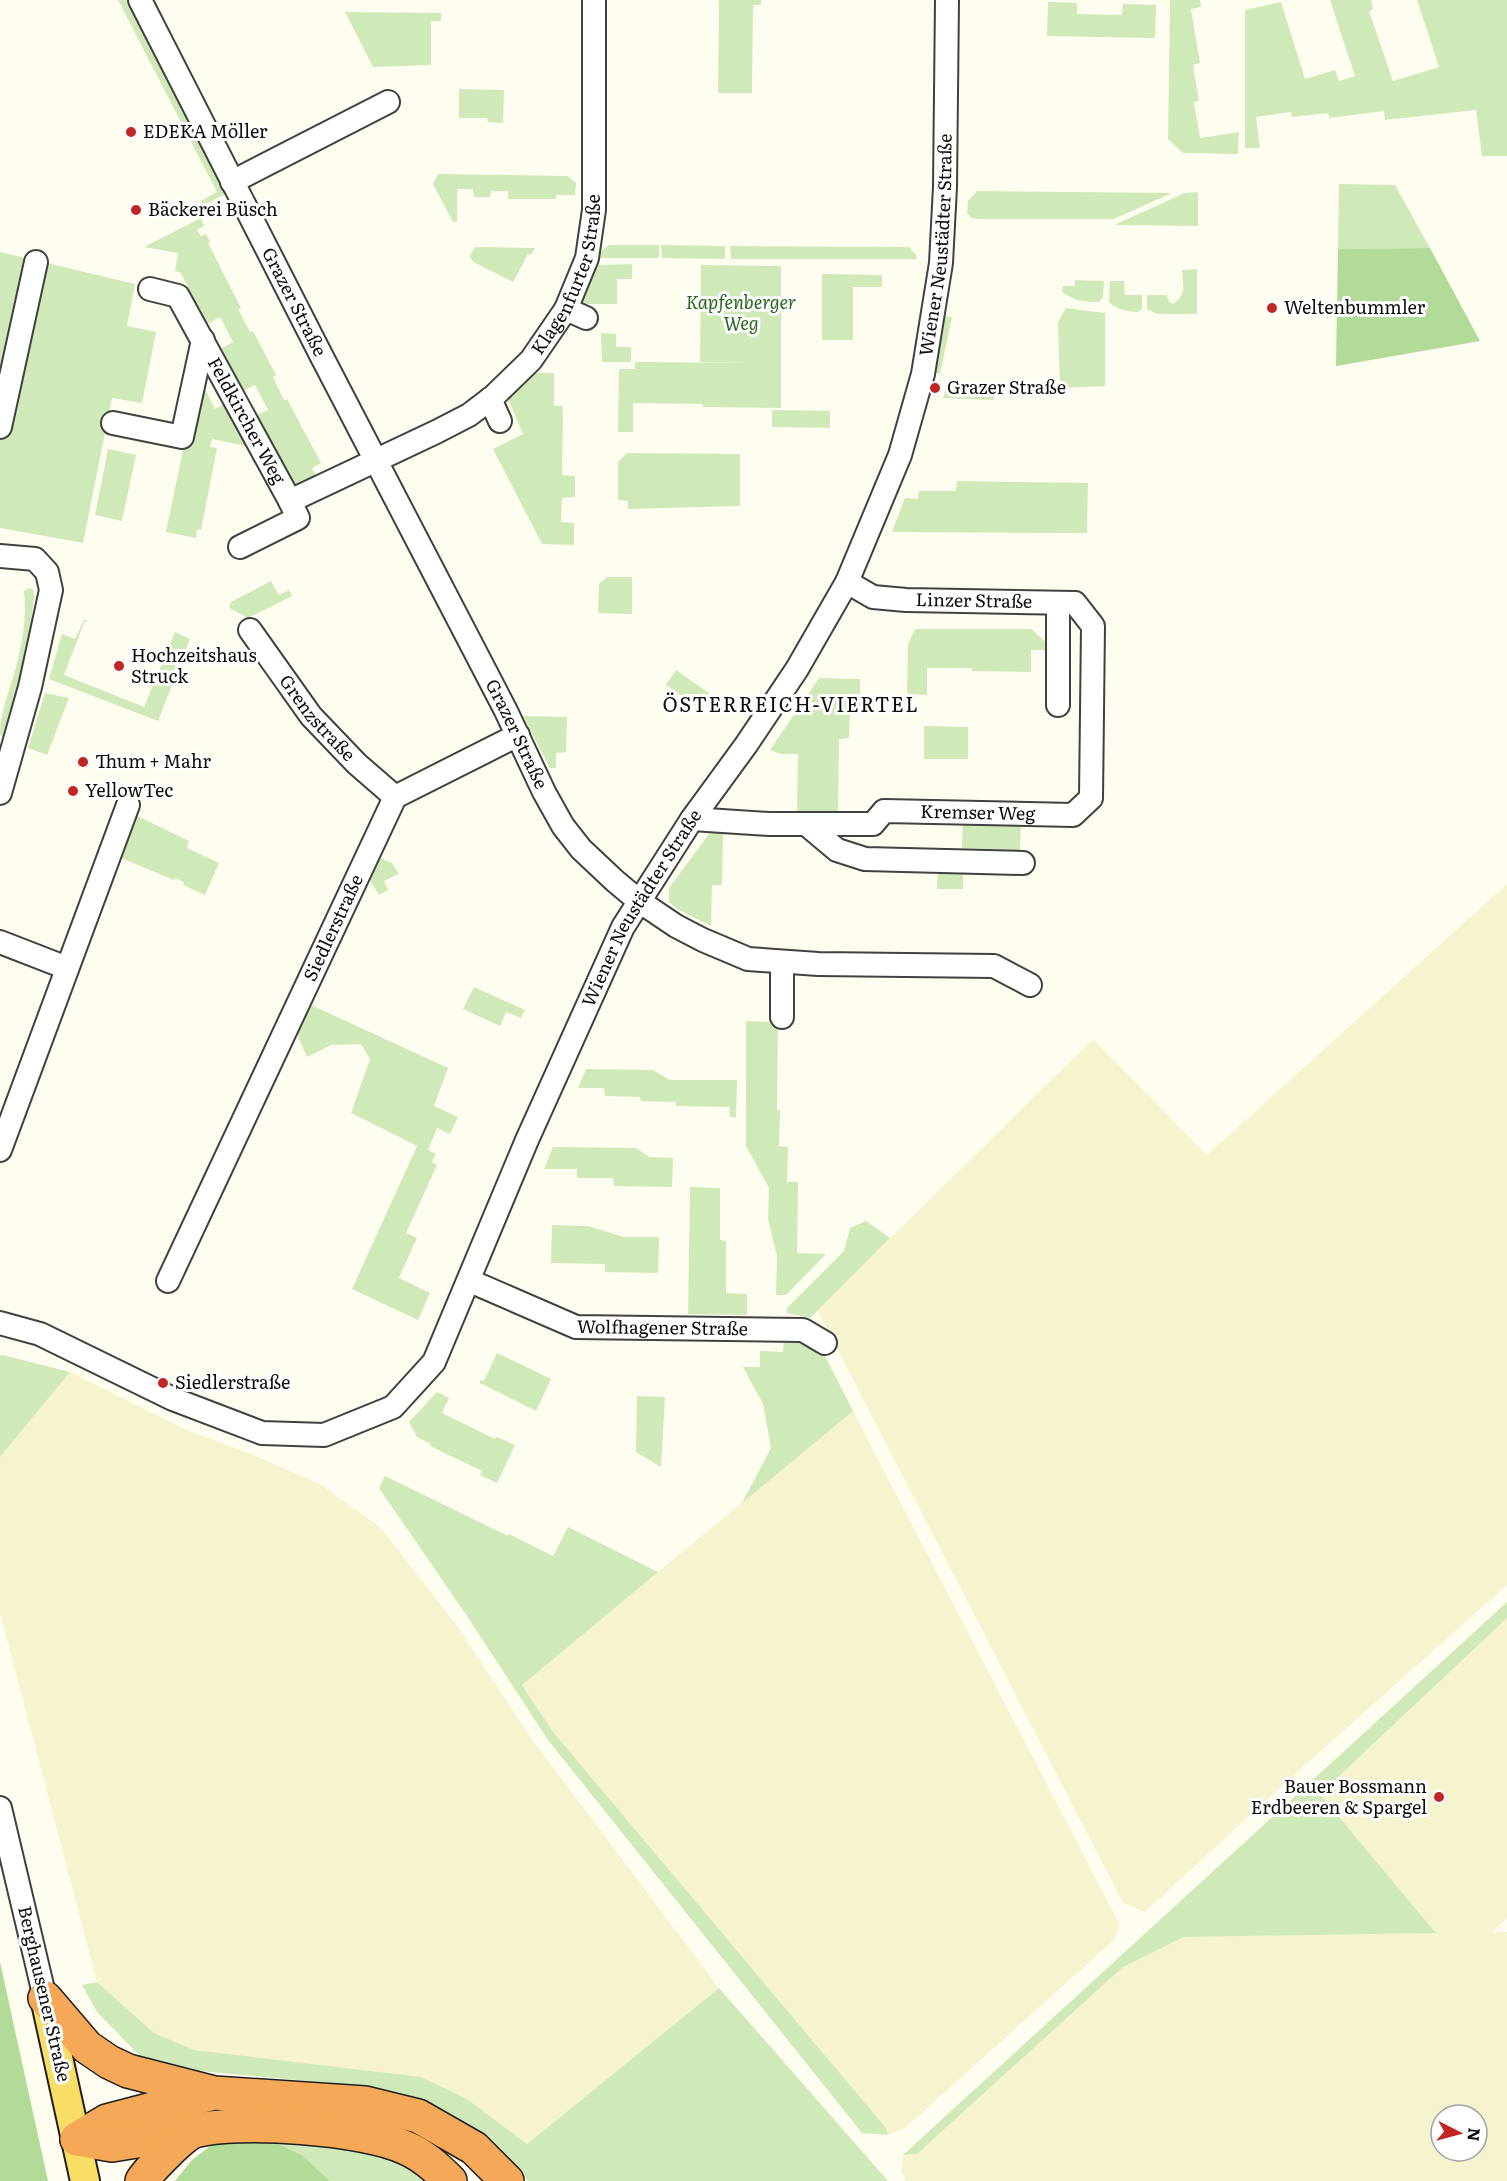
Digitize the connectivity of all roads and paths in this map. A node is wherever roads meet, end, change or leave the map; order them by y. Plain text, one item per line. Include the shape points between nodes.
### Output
1 (140, 0) edge
2 (594, 0) edge
3 (947, 0) edge
4 (388, 102) dead end
5 (232, 182) junction
6 (36, 262) dead end
7 (150, 289) dead end
8 (203, 340) junction
9 (490, 399) junction
10 (500, 421) dead end
11 (113, 423) dead end
12 (0, 427) edge
13 (376, 461) junction
14 (290, 501) junction
15 (240, 547) dead end
16 (0, 556) edge
17 (847, 582) junction
18 (1058, 603) junction
19 (1093, 626) joint
20 (249, 630) dead end
21 (1058, 705) dead end
22 (518, 735) junction
23 (0, 793) edge
24 (395, 797) junction
25 (128, 805) dead end
26 (692, 819) junction
27 (806, 824) junction
28 (1023, 863) dead end
29 (639, 901) junction
30 (0, 942) edge
31 (782, 962) junction
32 (67, 968) junction
33 (1030, 984) dead end
34 (782, 1017) dead end
35 (0, 1150) edge
36 (168, 1281) dead end
37 (470, 1281) junction
38 (0, 1323) edge
39 (825, 1343) dead end
40 (0, 1808) edge
41 (45, 1998) junction
42 (214, 2093) junction
43 (192, 2132) junction
44 (77, 2139) junction
45 (85, 2181) edge
46 (142, 2181) edge
47 (450, 2181) edge
48 (507, 2181) edge

1 - 5 street, Grazer Straße
2 - 9 street, Klagenfurter Straße via 594,210 576,314
3 - 17 street, Wiener Neustädter Straße via 945,211 934,314 923,374 900,455
4 - 5 street
5 - 13 street, Grazer Straße
6 - 12 street
7 - 8 street, Feldkircher Weg via 178,296
8 - 11 street, Feldkircher Weg via 182,437
8 - 14 street, Feldkircher Weg
9 - 10 street
9 - 13 street, Klagenfurter Straße via 469,415
13 - 14 street, Feldkircher Weg
13 - 22 street, Grazer Straße
14 - 15 street, Feldkircher Weg via 298,518
16 - 23 street via 35,559 47,572 51,590 30,687
17 - 18 street, Linzer Straße via 873,597
17 - 26 street, Wiener Neustädter Straße via 797,669
18 - 19 street, Linzer Straße via 1075,603
18 - 21 street
19 - 27 street, Kremser Weg via 1091,798 1073,815 884,811 873,824
20 - 24 street, Grenzstraße via 311,716
22 - 24 street
22 - 29 street, Grazer Straße via 563,826 581,849
24 - 36 street, Siedlerstraße
25 - 32 street
26 - 27 street, Kremser Weg
26 - 29 street, Wiener Neustädter Straße
27 - 28 street via 837,850 865,860
29 - 31 street, Grazer Straße via 704,940 748,958
29 - 37 street, Wiener Neustädter Straße via 623,927 528,1140
30 - 32 street
31 - 33 street, Grazer Straße via 994,966
31 - 34 street
32 - 35 street
37 - 38 street, Wiener Neustädter Straße via 434,1362 393,1407 324,1435 262,1432 172,1399 40,1334
37 - 39 street, Wolfhagener Straße via 576,1327 803,1330
40 - 41 street, Berghausener Straße
41 - 42 highway via 87,2047 109,2062 135,2073
41 - 44 main road, Berghausener Straße
42 - 44 highway via 107,2121
42 - 48 highway via 365,2103 418,2116 474,2148
43 - 44 highway via 112,2145
43 - 46 highway
43 - 47 highway via 240,2126 370,2135 407,2148 437,2167
44 - 45 main road, Berghausener Straße

